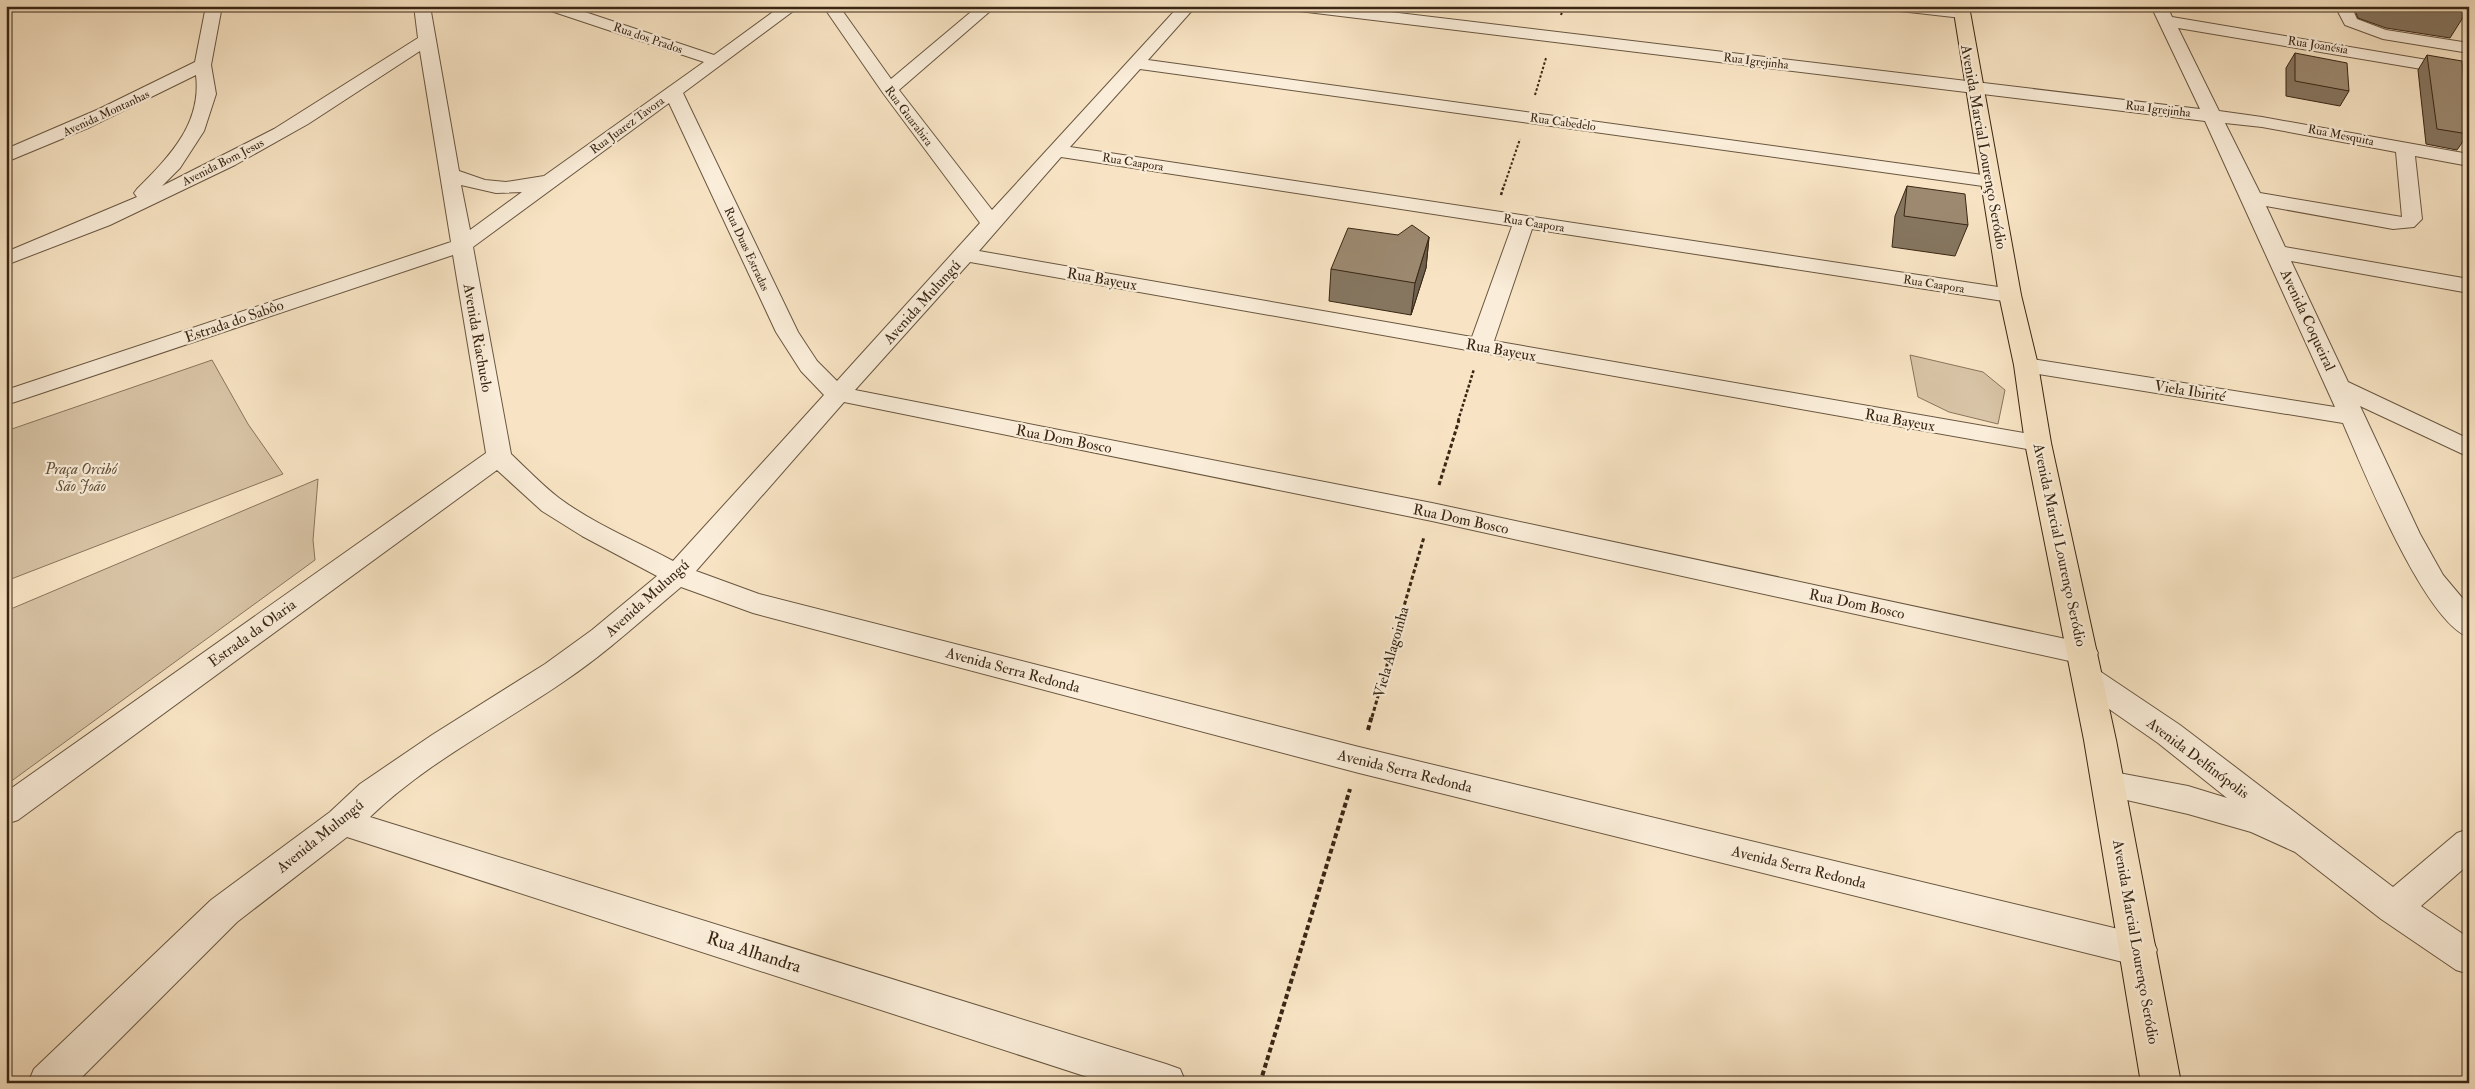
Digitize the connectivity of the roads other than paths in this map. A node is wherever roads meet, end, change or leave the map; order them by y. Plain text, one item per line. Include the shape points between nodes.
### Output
1 (214, 6) edge
2 (422, 6) edge
3 (551, 6) edge
4 (792, 6) edge
5 (831, 6) edge
6 (988, 6) edge
7 (1188, 6) edge
8 (1299, 6) edge
9 (1900, 6) edge
10 (2343, 6) edge
11 (1961, 10) edge
12 (2163, 14) edge
13 (426, 40) junction
14 (2469, 48) edge
15 (716, 61) junction
16 (1136, 64) junction
17 (203, 65) junction
18 (2469, 72) edge
19 (1974, 87) junction
20 (889, 89) junction
21 (673, 92) junction
22 (2213, 115) junction
23 (2404, 147) junction
24 (1058, 151) junction
25 (6, 156) edge
26 (2469, 160) edge
27 (450, 175) junction
28 (552, 180) junction
29 (1990, 181) junction
30 (2252, 198) junction
31 (129, 208) junction
32 (1524, 222) junction
33 (991, 223) junction
34 (462, 245) junction
35 (2277, 252) junction
36 (965, 255) junction
37 (6, 259) edge
38 (2469, 286) edge
39 (2010, 295) junction
40 (1480, 347) junction
41 (2026, 365) junction
42 (2340, 388) junction
43 (838, 394) junction
44 (6, 398) edge
45 (2354, 417) junction
46 (2038, 443) junction
47 (2469, 449) edge
48 (499, 456) junction
49 (677, 575) junction
50 (2469, 626) edge
51 (2085, 665) junction
52 (2108, 784) junction
53 (6, 810) edge
54 (342, 822) junction
55 (2307, 842) junction
56 (2469, 843) edge
57 (2394, 908) junction
58 (2139, 950) junction
59 (2469, 958) edge
60 (48, 1083) edge
61 (1166, 1083) edge
62 (2161, 1083) edge

1 - 17 street
2 - 13 street, Avenida Riachuelo
3 - 15 street, Rua dos Prados
4 - 15 street, Rua Juarez Tavora
5 - 20 street, Rua Guarabira
6 - 20 street
7 - 16 street, Avenida Mulungú
8 - 19 street, Rua Igrejinha
9 - 11 street
10 - 14 street via 2351,22 2367,30
11 - 19 main road, Avenida Marcial Lourenço Seródio
12 - 18 street, Rua Joanésia
12 - 22 street, Avenida Coqueiral
13 - 27 street, Avenida Riachuelo
13 - 31 street, Avenida Bom Jesus via 260,144
15 - 21 street, Rua Juarez Tavora
16 - 24 street, Avenida Mulungú
16 - 29 street, Rua Cabedelo
17 - 25 street, Avenida Montanhas via 130,103
17 - 31 street via 207,94 195,131 173,164
19 - 22 street, Rua Igrejinha
19 - 29 main road, Avenida Marcial Lourenço Seródio
20 - 33 street, Rua Guarabira
21 - 28 street, Rua Juarez Tavora
21 - 43 street, Rua Duas Estradas via 787,332 820,381
22 - 23 street, Rua Mesquita
22 - 30 street, Avenida Coqueiral
23 - 26 street, Rua Mesquita
23 - 30 street via 2412,219 2407,223
24 - 32 street, Rua Caapora
24 - 33 street, Avenida Mulungú
27 - 28 street via 495,189
27 - 34 street, Avenida Riachuelo
28 - 34 street, Rua Juarez Tavora
29 - 39 main road, Avenida Marcial Lourenço Seródio
30 - 35 street, Avenida Coqueiral
31 - 37 street, Avenida Bom Jesus
32 - 39 street, Rua Caapora
32 - 40 street
33 - 36 street, Avenida Mulungú
34 - 44 street, Estrada do Sabôo
34 - 48 street, Avenida Riachuelo
35 - 38 street
35 - 42 street, Avenida Coqueiral
36 - 40 street, Rua Bayeux
36 - 43 street, Avenida Mulungú
39 - 41 main road, Avenida Marcial Lourenço Seródio
40 - 46 street, Rua Bayeux
41 - 45 street, Viela Ibirité
41 - 46 main road, Avenida Marcial Lourenço Seródio
42 - 45 street, Avenida Coqueiral
42 - 47 street
43 - 49 street, Avenida Mulungú
43 - 51 street, Rua Dom Bosco via 1432,512
45 - 50 street, Avenida Coqueiral via 2406,534 2433,582
46 - 51 main road, Avenida Marcial Lourenço Seródio
48 - 49 street via 551,505
48 - 53 street, Estrada da Olaria
49 - 54 street, Avenida Mulungú via 594,644 372,794
49 - 58 street, Avenida Serra Redonda via 754,603 1359,760
51 - 52 main road, Avenida Marcial Lourenço Seródio
51 - 55 street, Avenida Delfinópolis
52 - 55 street, Avenida Delfinópolis via 2188,800 2259,821
52 - 58 main road, Avenida Marcial Lourenço Seródio
54 - 60 street, Avenida Mulungú via 224,911
54 - 61 street, Rua Alhandra
55 - 57 street, Avenida Delfinópolis
56 - 57 street
57 - 59 street, Avenida Delfinópolis
58 - 62 main road, Avenida Marcial Lourenço Seródio

